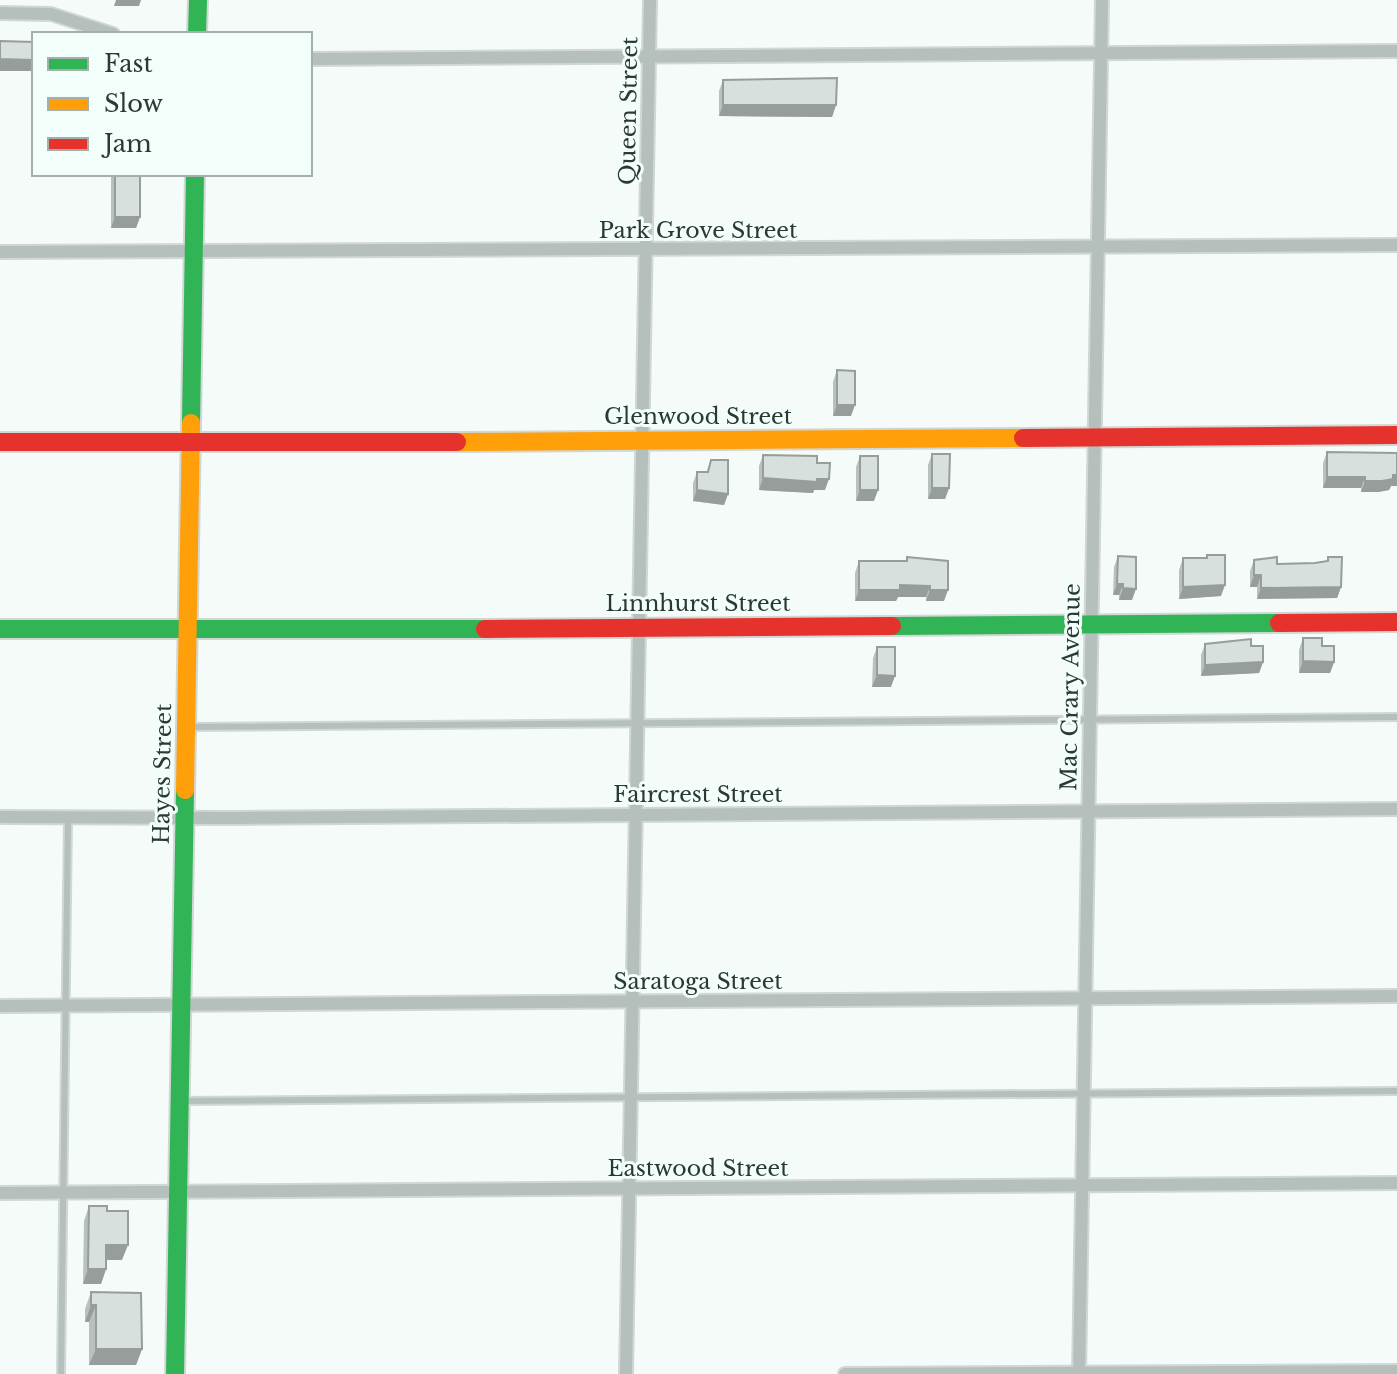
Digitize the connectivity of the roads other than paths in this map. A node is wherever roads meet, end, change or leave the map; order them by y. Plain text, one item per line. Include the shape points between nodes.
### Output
1 (198, 0) edge
2 (650, 0) edge
3 (1102, 0) edge
4 (0, 13) edge
5 (108, 32) edge
6 (197, 32) edge
7 (1397, 51) edge
8 (1101, 52) junction
9 (649, 56) junction
10 (312, 59) edge
11 (195, 176) edge
12 (1397, 245) edge
13 (1098, 247) junction
14 (646, 250) junction
15 (0, 252) edge
16 (194, 254) junction
17 (1397, 435) edge
18 (1094, 437) junction
19 (643, 441) junction
20 (0, 442) edge
21 (191, 444) junction
22 (1397, 622) edge
23 (1091, 624) junction
24 (640, 628) junction
25 (0, 629) edge
26 (189, 631) junction
27 (1397, 717) edge
28 (1089, 720) junction
29 (638, 724) junction
30 (187, 727) junction
31 (1397, 809) edge
32 (1087, 811) junction
33 (637, 815) junction
34 (0, 817) edge
35 (68, 817) junction
36 (186, 818) junction
37 (1397, 996) edge
38 (1084, 998) junction
39 (633, 1002) junction
40 (183, 1005) junction
41 (0, 1006) edge
42 (66, 1006) junction
43 (1397, 1091) edge
44 (1083, 1093) junction
45 (632, 1098) junction
46 (181, 1101) junction
47 (1397, 1183) edge
48 (1081, 1185) junction
49 (630, 1189) junction
50 (180, 1192) junction
51 (0, 1193) edge
52 (63, 1193) junction
53 (1397, 1371) edge
54 (1079, 1373) edge
55 (61, 1374) edge
56 (175, 1374) edge
57 (626, 1374) edge
58 (845, 1374) edge

1 - 6 street
2 - 9 street, Queen Street
3 - 8 street, Mac Crary Avenue
4 - 5 street via 73,19
7 - 8 street
8 - 9 street
8 - 13 street, Mac Crary Avenue
9 - 10 street
9 - 14 street, Queen Street
11 - 16 street, Hayes Street
12 - 13 street, Park Grove Street
13 - 14 street, Park Grove Street
13 - 18 street, Mac Crary Avenue
14 - 16 street, Park Grove Street
14 - 19 street, Queen Street
15 - 16 street, Park Grove Street
16 - 21 street, Hayes Street
17 - 18 street, Glenwood Street
18 - 19 street, Glenwood Street
18 - 23 street, Mac Crary Avenue
19 - 21 street, Glenwood Street
19 - 24 street, Queen Street
20 - 21 street, Glenwood Street
21 - 26 street, Hayes Street
22 - 23 street, Linnhurst Street
23 - 24 street, Linnhurst Street
23 - 28 street, Mac Crary Avenue
24 - 26 street, Linnhurst Street
24 - 29 street, Queen Street
25 - 26 street, Linnhurst Street
26 - 30 street, Hayes Street
27 - 28 lane
28 - 29 lane
28 - 32 street, Mac Crary Avenue
29 - 30 lane
29 - 33 street, Queen Street
30 - 36 street, Hayes Street
31 - 32 street, Faircrest Street
32 - 33 street, Faircrest Street
32 - 38 street, Mac Crary Avenue
33 - 36 street, Faircrest Street
33 - 39 street, Queen Street
34 - 35 street, Faircrest Street
35 - 36 street, Faircrest Street
35 - 42 lane
36 - 40 street, Hayes Street
37 - 38 street, Saratoga Street
38 - 39 street, Saratoga Street
38 - 44 street, Mac Crary Avenue
39 - 40 street, Saratoga Street
39 - 45 street, Queen Street
40 - 42 street, Saratoga Street
40 - 46 street, Hayes Street
41 - 42 street, Saratoga Street
42 - 52 lane
43 - 44 lane
44 - 45 lane
44 - 48 street, Mac Crary Avenue
45 - 46 lane
45 - 49 street, Queen Street
46 - 50 street, Hayes Street
47 - 48 street, Eastwood Street
48 - 49 street, Eastwood Street
48 - 54 street, Mac Crary Avenue
49 - 50 street, Eastwood Street
49 - 57 street, Queen Street
50 - 52 street, Eastwood Street
50 - 56 street, Hayes Street
51 - 52 street, Eastwood Street
52 - 55 lane
53 - 54 street
54 - 58 street

